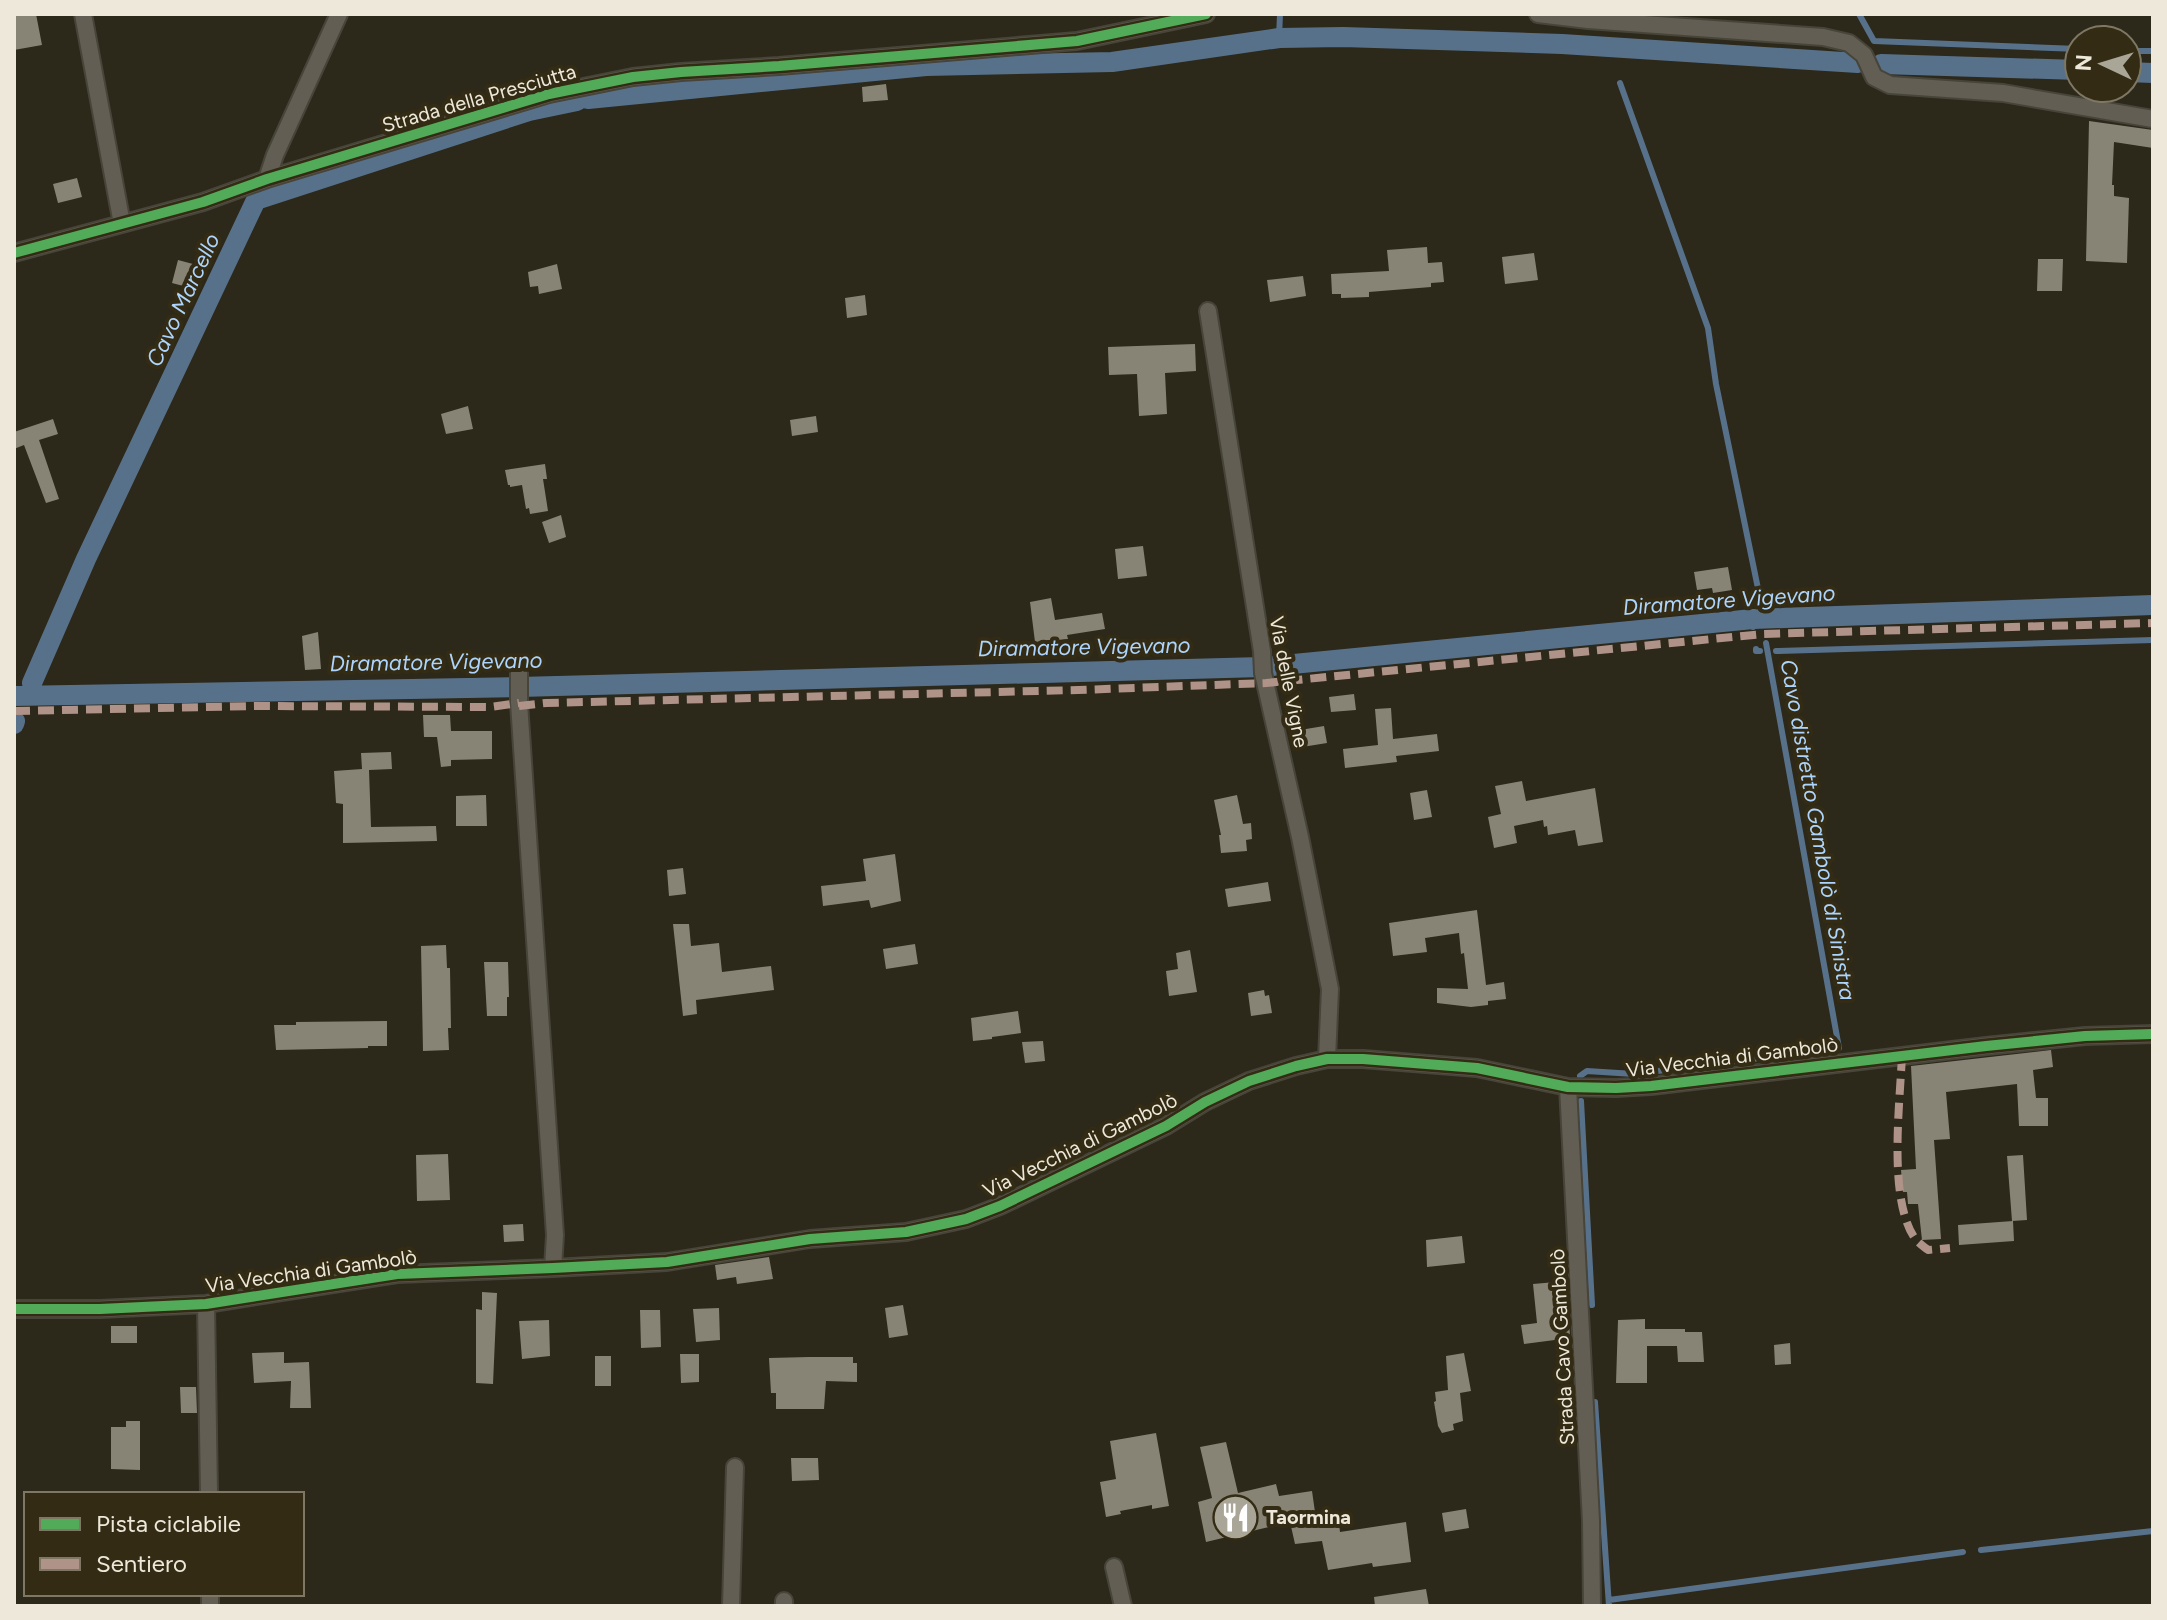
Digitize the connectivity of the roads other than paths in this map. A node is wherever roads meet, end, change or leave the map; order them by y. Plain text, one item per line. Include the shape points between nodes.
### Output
1 (83, 14) edge
2 (339, 14) edge
3 (1206, 14) edge
4 (1538, 14) edge
5 (2153, 119) edge
6 (267, 179) junction
7 (122, 224) junction
8 (14, 253) edge
9 (1208, 311) dead end
10 (519, 671) dead end
11 (2153, 1034) edge
12 (1327, 1059) junction
13 (1568, 1087) junction
14 (553, 1268) junction
15 (206, 1304) junction
16 (14, 1309) edge
17 (735, 1467) dead end
18 (209, 1492) edge
19 (1114, 1567) dead end
20 (731, 1606) edge
21 (1123, 1606) edge
22 (1592, 1606) edge

1 - 7 street
2 - 6 street
3 - 6 street, Strada della Presciutta via 1077,41 595,83
4 - 5 street via 1823,37 1849,43 1864,55 1874,77 1890,85 2003,93
6 - 7 street, Strada della Presciutta
7 - 8 street, Strada della Presciutta
9 - 12 street, Via delle Vigne via 1263,673 1330,989
10 - 14 street
11 - 13 street, Via Vecchia di Gambolò via 1986,1046 1651,1086
12 - 13 street, Via Vecchia di Gambolò via 1477,1068
12 - 14 street, Via Vecchia di Gambolò via 1249,1081 1036,1190 966,1219 906,1232 810,1239 667,1262
13 - 22 street, Strada Cavo Gambolò
14 - 15 street, Via Vecchia di Gambolò via 397,1274
15 - 16 street, Via Vecchia di Gambolò
15 - 18 street
17 - 20 street
19 - 21 street

